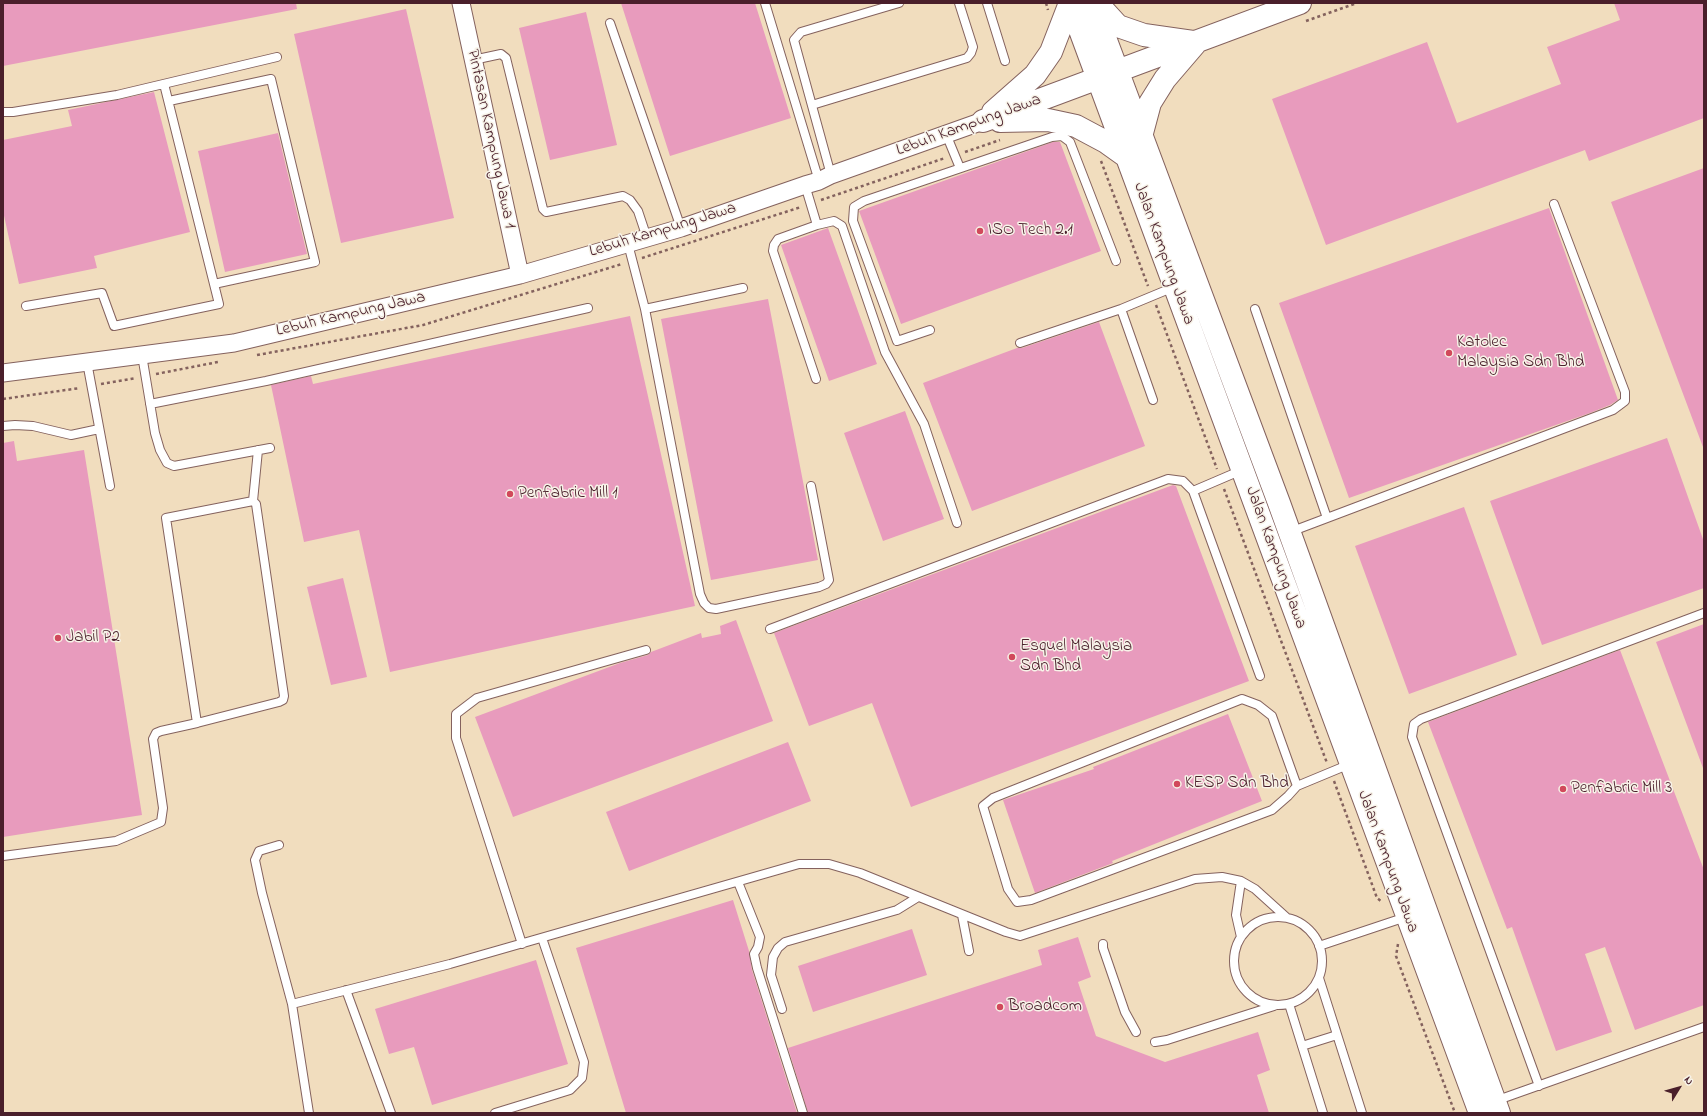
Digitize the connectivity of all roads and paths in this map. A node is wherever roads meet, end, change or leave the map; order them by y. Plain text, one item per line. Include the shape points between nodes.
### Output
1 (460, 3) edge
2 (765, 3) edge
3 (899, 3) edge
4 (959, 3) edge
5 (988, 3) edge
6 (1070, 3) edge
7 (1092, 3) edge
8 (1097, 3) edge
9 (1300, 3) edge
10 (610, 23) dead end
11 (1196, 43) junction
12 (277, 57) dead end
13 (473, 60) junction
14 (1005, 61) dead end
15 (1108, 75) junction
16 (164, 84) junction
17 (169, 101) junction
18 (812, 105) junction
19 (3, 112) edge
20 (983, 121) junction
21 (1142, 133) junction
22 (946, 134) junction
23 (1099, 154) dead end
24 (1127, 157) junction
25 (960, 168) junction
26 (818, 180) junction
27 (1554, 204) dead end
28 (817, 224) junction
29 (681, 228) junction
30 (647, 238) junction
31 (628, 244) junction
32 (1116, 261) dead end
33 (520, 275) junction
34 (1185, 282) junction
35 (214, 284) junction
36 (742, 288) dead end
37 (1152, 296) junction
38 (26, 306) dead end
39 (588, 308) dead end
40 (645, 309) junction
41 (1121, 309) junction
42 (1255, 309) dead end
43 (930, 330) dead end
44 (1020, 343) dead end
45 (142, 355) junction
46 (87, 362) junction
47 (3, 373) edge
48 (816, 379) dead end
49 (1153, 400) dead end
50 (150, 404) junction
51 (3, 426) edge
52 (99, 430) junction
53 (270, 448) dead end
54 (258, 450) junction
55 (1253, 466) junction
56 (1221, 479) junction
57 (110, 486) dead end
58 (811, 486) dead end
59 (1193, 490) junction
60 (253, 501) junction
61 (1327, 518) junction
62 (957, 523) dead end
63 (1279, 536) junction
64 (1704, 613) edge
65 (770, 629) dead end
66 (646, 650) dead end
67 (1260, 676) dead end
68 (197, 723) junction
69 (1361, 760) junction
70 (1330, 772) junction
71 (1297, 786) junction
72 (279, 845) dead end
73 (3, 856) edge
74 (1241, 881) junction
75 (738, 882) junction
76 (918, 897) junction
77 (962, 915) junction
78 (1413, 915) junction
79 (1286, 917) junction
80 (1241, 937) junction
81 (542, 938) junction
82 (522, 944) junction
83 (1103, 944) dead end
84 (1320, 946) junction
85 (969, 951) dead end
86 (1319, 978) junction
87 (346, 990) junction
88 (292, 1004) junction
89 (1289, 1004) junction
90 (1275, 1006) junction
91 (782, 1009) dead end
92 (1704, 1027) edge
93 (1136, 1032) dead end
94 (1337, 1035) junction
95 (1155, 1042) dead end
96 (1302, 1046) junction
97 (1539, 1086) junction
98 (1487, 1107) edge
99 (309, 1113) edge
100 (391, 1113) edge
101 (495, 1113) edge
102 (803, 1113) edge
103 (1323, 1113) edge
104 (1362, 1113) edge
105 (1455, 1113) edge

1 - 13 street, Pintasan Kampung Jawa 1
2 - 26 lane
3 - 18 lane via 801,32 797,36 794,40
4 - 18 lane via 973,47 967,58
5 - 14 lane
6 - 15 street, Jalan Kampung Jawa
6 - 20 street via 1051,52 1035,76
7 - 15 street, Jalan Kampung Jawa
8 - 11 street via 1118,26 1144,35
9 - 11 street, Lebuh Kampung Jawa
10 - 29 lane
11 - 15 street, Lebuh Kampung Jawa
11 - 21 street via 1164,79 1150,103
12 - 16 lane
13 - 30 lane via 502,54 506,58 543,209 546,212 623,196 630,200 638,211
13 - 33 street, Pintasan Kampung Jawa 1
15 - 20 street, Lebuh Kampung Jawa
15 - 21 street, Jalan Kampung Jawa
15 - 24 street, Jalan Kampung Jawa
16 - 17 lane
16 - 19 lane via 117,96
17 - 35 lane
17 - 35 lane via 271,79 315,262
18 - 26 lane
20 - 22 street, Lebuh Kampung Jawa
20 - 24 street via 1048,120 1076,126
21 - 34 street, Jalan Kampung Jawa
22 - 25 lane
22 - 26 street, Lebuh Kampung Jawa
23 - 37 path
24 - 34 street, Jalan Kampung Jawa
25 - 32 lane via 1052,137 1062,136 1070,142
25 - 43 lane via 864,201 854,207 853,221 897,341
26 - 28 lane
26 - 29 street, Lebuh Kampung Jawa
27 - 61 lane via 1625,392 1625,401 1613,410
28 - 48 lane via 778,239 773,251
28 - 62 lane via 834,221 842,226 885,352 924,424
29 - 30 street, Lebuh Kampung Jawa
30 - 31 street, Lebuh Kampung Jawa
31 - 33 street, Lebuh Kampung Jawa
31 - 40 lane
33 - 45 street, Lebuh Kampung Jawa via 234,343
34 - 37 lane
34 - 55 street, Jalan Kampung Jawa
35 - 38 lane via 219,304 114,326 102,293
36 - 40 lane
37 - 41 lane
37 - 56 path
39 - 50 lane via 266,381
40 - 58 lane via 700,594 709,608 716,609 819,588 826,584 829,580
41 - 44 lane
41 - 49 lane
42 - 61 lane
45 - 46 street, Lebuh Kampung Jawa
45 - 50 lane
46 - 47 street, Lebuh Kampung Jawa
46 - 52 lane
50 - 54 lane via 160,450 165,460 174,466
51 - 52 lane via 33,426 71,435
52 - 57 lane
53 - 54 lane
54 - 60 lane
55 - 56 lane
55 - 63 street, Jalan Kampung Jawa
56 - 59 lane
56 - 70 path
59 - 65 lane via 1183,481 1168,479
59 - 67 lane
60 - 68 lane via 256,504 283,700
60 - 68 lane via 166,518
61 - 63 lane
63 - 69 street, Jalan Kampung Jawa
64 - 97 lane via 1421,719 1414,724 1412,736
66 - 82 lane via 477,698 456,714 456,738
68 - 73 lane via 161,731 156,733 153,739 163,808 161,822 116,841
69 - 70 lane
69 - 78 street, Jalan Kampung Jawa
70 - 71 lane
70 - 78 path via 1377,898 1394,913
71 - 71 lane via 1272,716 1258,705 1242,699 993,798 983,806 1008,889 1017,902 1032,900 1272,810
72 - 88 lane via 259,851 255,860
74 - 77 lane via 1222,877 1196,879 1020,936
74 - 79 lane
74 - 80 lane via 1236,915
75 - 76 lane via 799,864 830,864 860,873
75 - 81 lane
75 - 102 lane via 760,937 754,954 757,968
76 - 77 lane
76 - 91 lane via 897,910 786,942 778,948 773,957 771,976
77 - 85 lane
78 - 84 lane
78 - 98 street, Jalan Kampung Jawa
78 - 105 path via 1400,931 1396,956
79 - 80 lane via 1270,917 1255,923
79 - 84 lane via 1300,923 1312,933
80 - 90 lane via 1234,953 1236,976 1251,996 1262,1003
81 - 82 lane
81 - 101 lane via 584,1062 582,1078 570,1090
82 - 87 lane
83 - 93 lane via 1125,1012
84 - 86 lane via 1322,962
86 - 89 lane via 1312,990
86 - 94 lane
87 - 88 lane
87 - 100 lane
88 - 99 lane
89 - 90 lane
89 - 96 lane
90 - 95 lane
92 - 97 lane
94 - 96 lane
94 - 104 lane
96 - 103 lane
97 - 98 lane

